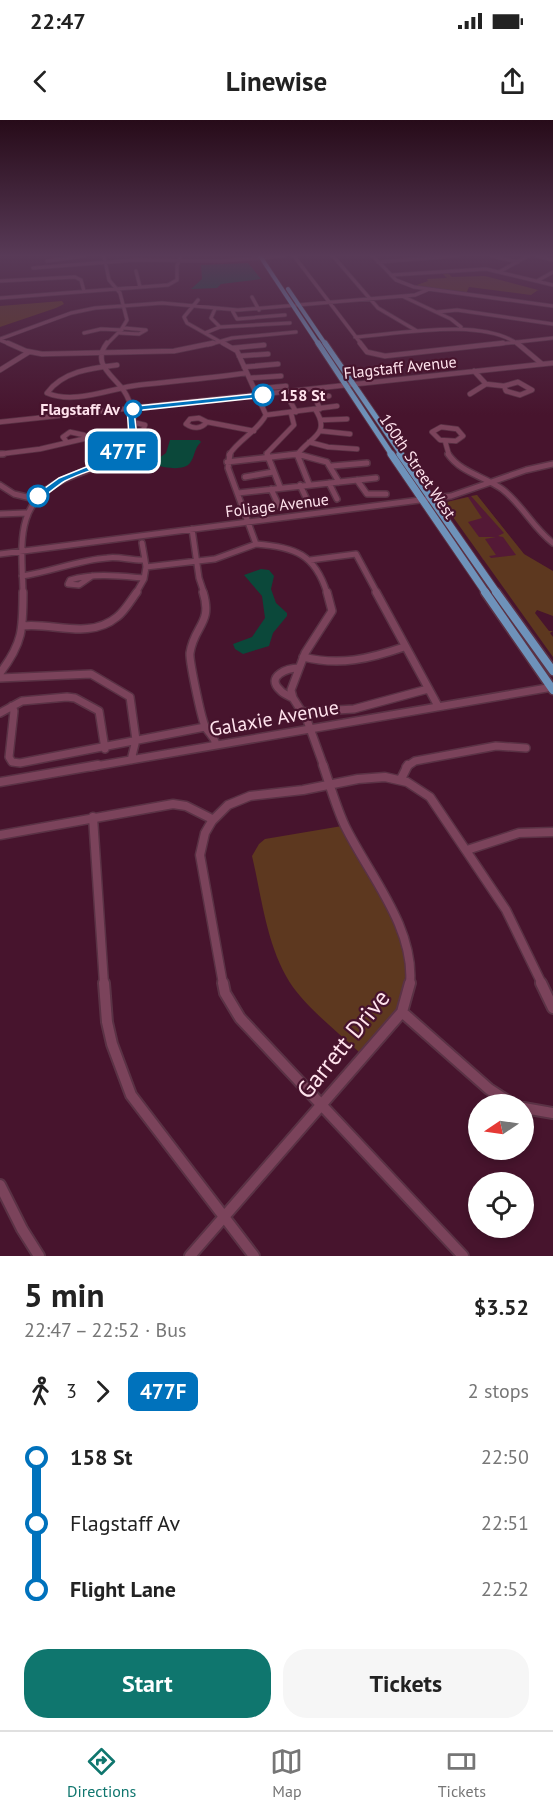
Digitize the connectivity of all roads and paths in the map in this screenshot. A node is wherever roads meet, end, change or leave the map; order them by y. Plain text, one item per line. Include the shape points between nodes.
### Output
1 (99, 309) edge
2 (125, 309) edge
3 (189, 309) edge
4 (215, 309) joint
5 (245, 309) edge
6 (258, 309) edge
7 (296, 309) edge
8 (302, 309) edge
9 (334, 309) edge
10 (380, 309) edge
11 (430, 309) edge
12 (232, 310) junction
13 (437, 312) junction
14 (285, 315) dead end
15 (260, 318) junction
16 (290, 323) dead end
17 (553, 324) edge
18 (265, 326) junction
19 (220, 327) junction
20 (461, 327) junction
21 (122, 330) junction
22 (417, 331) junction
23 (296, 332) dead end
24 (84, 333) dead end
25 (205, 333) junction
26 (273, 334) junction
27 (356, 337) junction
28 (553, 338) edge
29 (0, 339) edge
30 (222, 341) junction
31 (517, 342) junction
32 (264, 345) dead end
33 (233, 348) junction
34 (29, 352) junction
35 (101, 354) junction
36 (268, 354) dead end
37 (239, 356) junction
38 (553, 363) edge
39 (278, 364) dead end
40 (542, 364) junction
41 (117, 365) dead end
42 (104, 367) junction
43 (244, 367) junction
44 (0, 370) edge
45 (474, 371) junction
46 (247, 373) junction
47 (281, 376) dead end
48 (250, 378) junction
49 (486, 384) junction
50 (349, 385) junction
51 (286, 386) dead end
52 (504, 386) junction
53 (121, 388) junction
54 (255, 389) junction
55 (470, 394) dead end
56 (258, 396) junction
57 (329, 396) dead end
58 (291, 401) dead end
59 (337, 406) dead end
60 (130, 409) junction
61 (318, 409) junction
62 (293, 413) junction
63 (266, 415) junction
64 (348, 419) dead end
65 (322, 420) junction
66 (0, 422) edge
67 (132, 422) junction
68 (207, 422) dead end
69 (254, 431) junction
70 (321, 431) junction
71 (134, 432) junction
72 (350, 434) dead end
73 (66, 441) dead end
74 (446, 441) junction
75 (309, 442) junction
76 (357, 449) dead end
77 (0, 454) edge
78 (297, 454) junction
79 (267, 458) junction
80 (227, 462) junction
81 (367, 463) dead end
82 (550, 464) edge
83 (332, 466) junction
84 (553, 470) edge
85 (273, 472) junction
86 (245, 477) dead end
87 (376, 478) dead end
88 (357, 480) junction
89 (339, 482) junction
90 (329, 483) junction
91 (490, 483) junction
92 (309, 484) junction
93 (0, 485) edge
94 (300, 485) junction
95 (280, 487) junction
96 (271, 489) junction
97 (238, 493) junction
98 (386, 494) dead end
99 (35, 499) junction
100 (338, 499) dead end
101 (431, 499) junction
102 (422, 500) junction
103 (308, 502) dead end
104 (279, 506) dead end
105 (26, 513) junction
106 (0, 514) edge
107 (248, 522) junction
108 (192, 530) junction
109 (142, 543) dead end
110 (553, 543) edge
111 (256, 544) junction
112 (23, 551) junction
113 (0, 554) edge
114 (310, 560) junction
115 (196, 561) junction
116 (146, 563) junction
117 (22, 576) junction
118 (92, 576) dead end
119 (144, 578) junction
120 (22, 626) junction
121 (404, 647) junction
122 (303, 657) junction
123 (299, 668) junction
124 (553, 671) edge
125 (0, 673) edge
126 (0, 678) edge
127 (553, 688) edge
128 (428, 689) junction
129 (293, 698) junction
130 (12, 706) junction
131 (438, 706) junction
132 (302, 712) junction
133 (0, 713) edge
134 (205, 727) junction
135 (310, 729) junction
136 (136, 740) junction
137 (216, 745) junction
138 (526, 748) dead end
139 (105, 749) junction
140 (131, 760) junction
141 (400, 779) junction
142 (0, 782) edge
143 (329, 785) junction
144 (93, 817) junction
145 (212, 819) junction
146 (553, 832) edge
147 (0, 835) edge
148 (467, 850) junction
149 (553, 1008) edge
150 (402, 1012) junction
151 (497, 1094) edge
152 (321, 1105) junction
153 (534, 1110) edge
154 (553, 1113) edge
155 (0, 1185) edge
156 (224, 1217) junction
157 (39, 1256) edge
158 (190, 1256) edge
159 (254, 1256) edge
160 (463, 1256) edge

1 - 29 street via 75,312
2 - 21 street via 127,320
3 - 25 street via 185,320
4 - 12 street
4 - 19 street via 211,318
5 - 12 street
6 - 15 street
7 - 50 main road, 160th Street West
8 - 50 main road, 160th Street West
9 - 27 street
10 - 22 street
11 - 13 street
12 - 15 street via 237,319
13 - 17 street via 457,310
13 - 20 street
14 - 15 street
15 - 18 street
16 - 18 street
18 - 19 street
18 - 26 street
19 - 25 street
20 - 22 street
20 - 31 street via 498,333
21 - 21 street via 146,330 139,334
21 - 24 street
21 - 35 street
22 - 27 street
23 - 26 street
25 - 30 street
26 - 30 street
27 - 31 street via 367,352 385,356
28 - 31 street
29 - 34 street
30 - 33 street
30 - 35 street via 174,351
31 - 40 street
32 - 33 street
33 - 37 street
34 - 35 street
34 - 44 street
35 - 42 street
36 - 37 street
37 - 43 street
38 - 40 street, Flagstaff Avenue
39 - 43 street
40 - 45 street, Flagstaff Avenue
41 - 42 street
42 - 53 street
42 - 53 street via 58,380 47,393 61,396
43 - 46 street
45 - 49 street
45 - 50 street, Flagstaff Avenue
46 - 48 street
46 - 53 street
47 - 48 street
48 - 54 street
49 - 52 street
49 - 55 street
50 - 56 street, Flagstaff Avenue
50 - 101 main road, 160th Street West
50 - 102 main road, 160th Street West
51 - 54 street
52 - 52 street via 508,392 518,394 532,390 518,383
53 - 60 street
54 - 56 street
56 - 60 street, Flagstaff Avenue
56 - 63 street
57 - 61 street via 315,398
58 - 62 street
59 - 61 street
60 - 66 street, Flagstaff Avenue
60 - 67 street
61 - 62 street
61 - 65 street
62 - 63 street
62 - 79 street via 294,425 268,451
63 - 69 street
64 - 65 street
65 - 70 street
67 - 71 street
67 - 71 street via 145,425 143,430
68 - 69 street
69 - 80 street via 235,445
70 - 72 street
70 - 75 street
71 - 99 street via 120,454 62,480
73 - 77 street
74 - 74 street via 460,440 463,434 451,427 434,430 434,436
74 - 91 street via 446,452 453,462
75 - 76 street
75 - 78 street
78 - 79 street
78 - 83 street via 321,459
78 - 92 street
79 - 80 street
79 - 85 street
80 - 97 street
81 - 83 street
82 - 84 street
82 - 91 street, Foliage Avenue via 522,469
83 - 89 street
85 - 86 street
85 - 95 street
87 - 88 street
88 - 89 street
88 - 98 street via 367,494
89 - 90 street
90 - 92 street
90 - 100 street
91 - 101 street, Foliage Avenue via 465,493
91 - 110 street via 508,493
92 - 94 street
93 - 99 street via 14,494
94 - 95 street
94 - 103 street
95 - 96 street
96 - 97 street
96 - 104 street
97 - 107 street
99 - 105 street
101 - 102 street, Foliage Avenue
101 - 124 main road, 160th Street West
102 - 107 street, Foliage Avenue
102 - 127 main road, 160th Street West
105 - 106 street
105 - 112 street
107 - 108 street, Foliage Avenue
107 - 111 street
108 - 112 street, Foliage Avenue
108 - 115 street
109 - 116 street
111 - 114 street
111 - 115 street via 215,559
112 - 113 street, Foliage Avenue
112 - 117 street
114 - 121 street via 356,554
114 - 122 street via 332,611
115 - 116 street
115 - 134 street via 208,607 190,652
116 - 117 street via 110,557
116 - 119 street
117 - 120 street
118 - 119 street
119 - 120 street via 118,617 110,621 80,629
120 - 125 street via 18,647
121 - 122 street via 347,664
121 - 128 street
122 - 123 street
123 - 129 street via 291,690
123 - 129 street, Garrett Drive via 286,668 276,682 279,690
126 - 136 street via 91,674 130,696
127 - 131 street, Galaxie Avenue
128 - 131 street
128 - 132 street via 395,700
129 - 132 street, Garrett Drive
130 - 133 street
130 - 139 street via 22,701 67,697 96,707
130 - 139 street via 12,762
131 - 135 street, Galaxie Avenue
132 - 135 street, Garrett Drive
134 - 136 street
134 - 137 street
135 - 137 street, Galaxie Avenue
135 - 143 street, Garrett Drive
136 - 139 street
136 - 140 street
137 - 140 street, Galaxie Avenue
138 - 141 street via 496,746 415,761 406,766
140 - 142 street, Galaxie Avenue
141 - 143 street via 378,777
141 - 148 street via 430,796
143 - 145 street via 248,796 228,805
143 - 150 street, Garrett Drive via 344,824 405,936 412,975
144 - 145 street via 173,804
144 - 147 street
144 - 156 street via 106,1022 112,1053 137,1105
145 - 152 street via 203,836 201,855 225,993 240,1018
146 - 148 street via 519,833
148 - 149 street via 506,910
150 - 151 street
150 - 152 street, Garrett Drive
152 - 156 street, Garrett Drive
152 - 160 street
153 - 154 street
155 - 157 street
156 - 158 street, Garrett Drive
156 - 159 street

